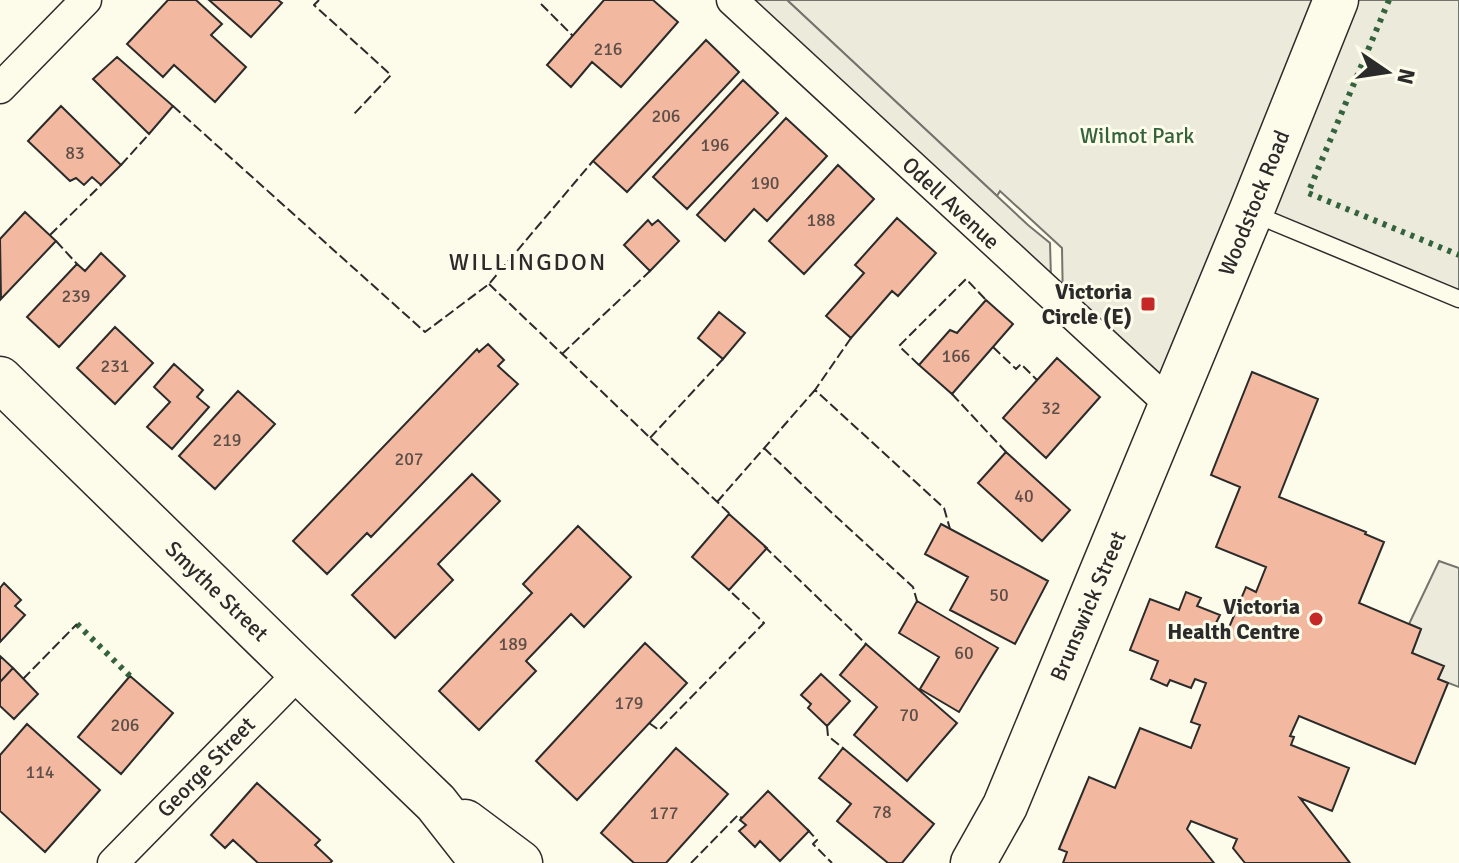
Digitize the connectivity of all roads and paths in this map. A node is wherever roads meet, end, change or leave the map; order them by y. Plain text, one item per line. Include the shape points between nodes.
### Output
1 (86, 0) edge
2 (732, 0) edge
3 (1336, 0) edge
4 (0, 88) edge
5 (1251, 212) junction
6 (1459, 299) edge
7 (0, 379) edge
8 (1171, 405) junction
9 (300, 672) junction
10 (436, 803) junction
11 (1005, 806) junction
12 (113, 863) edge
13 (465, 863) edge
14 (483, 863) edge
15 (520, 863) edge
16 (973, 863) edge
17 (990, 863) edge

1 - 4 street
2 - 8 street, Odell Avenue
3 - 5 main road, Woodstock Road
5 - 6 lane
5 - 8 main road, Woodstock Road
7 - 9 main road, Smythe Street
8 - 11 main road, Brunswick Street
9 - 10 main road, Smythe Street
9 - 12 street, George Street
10 - 13 main road
10 - 14 main road, Smythe Street
10 - 15 main road, Smythe Street
11 - 16 main road, Brunswick Street
11 - 17 main road, Brunswick Street

